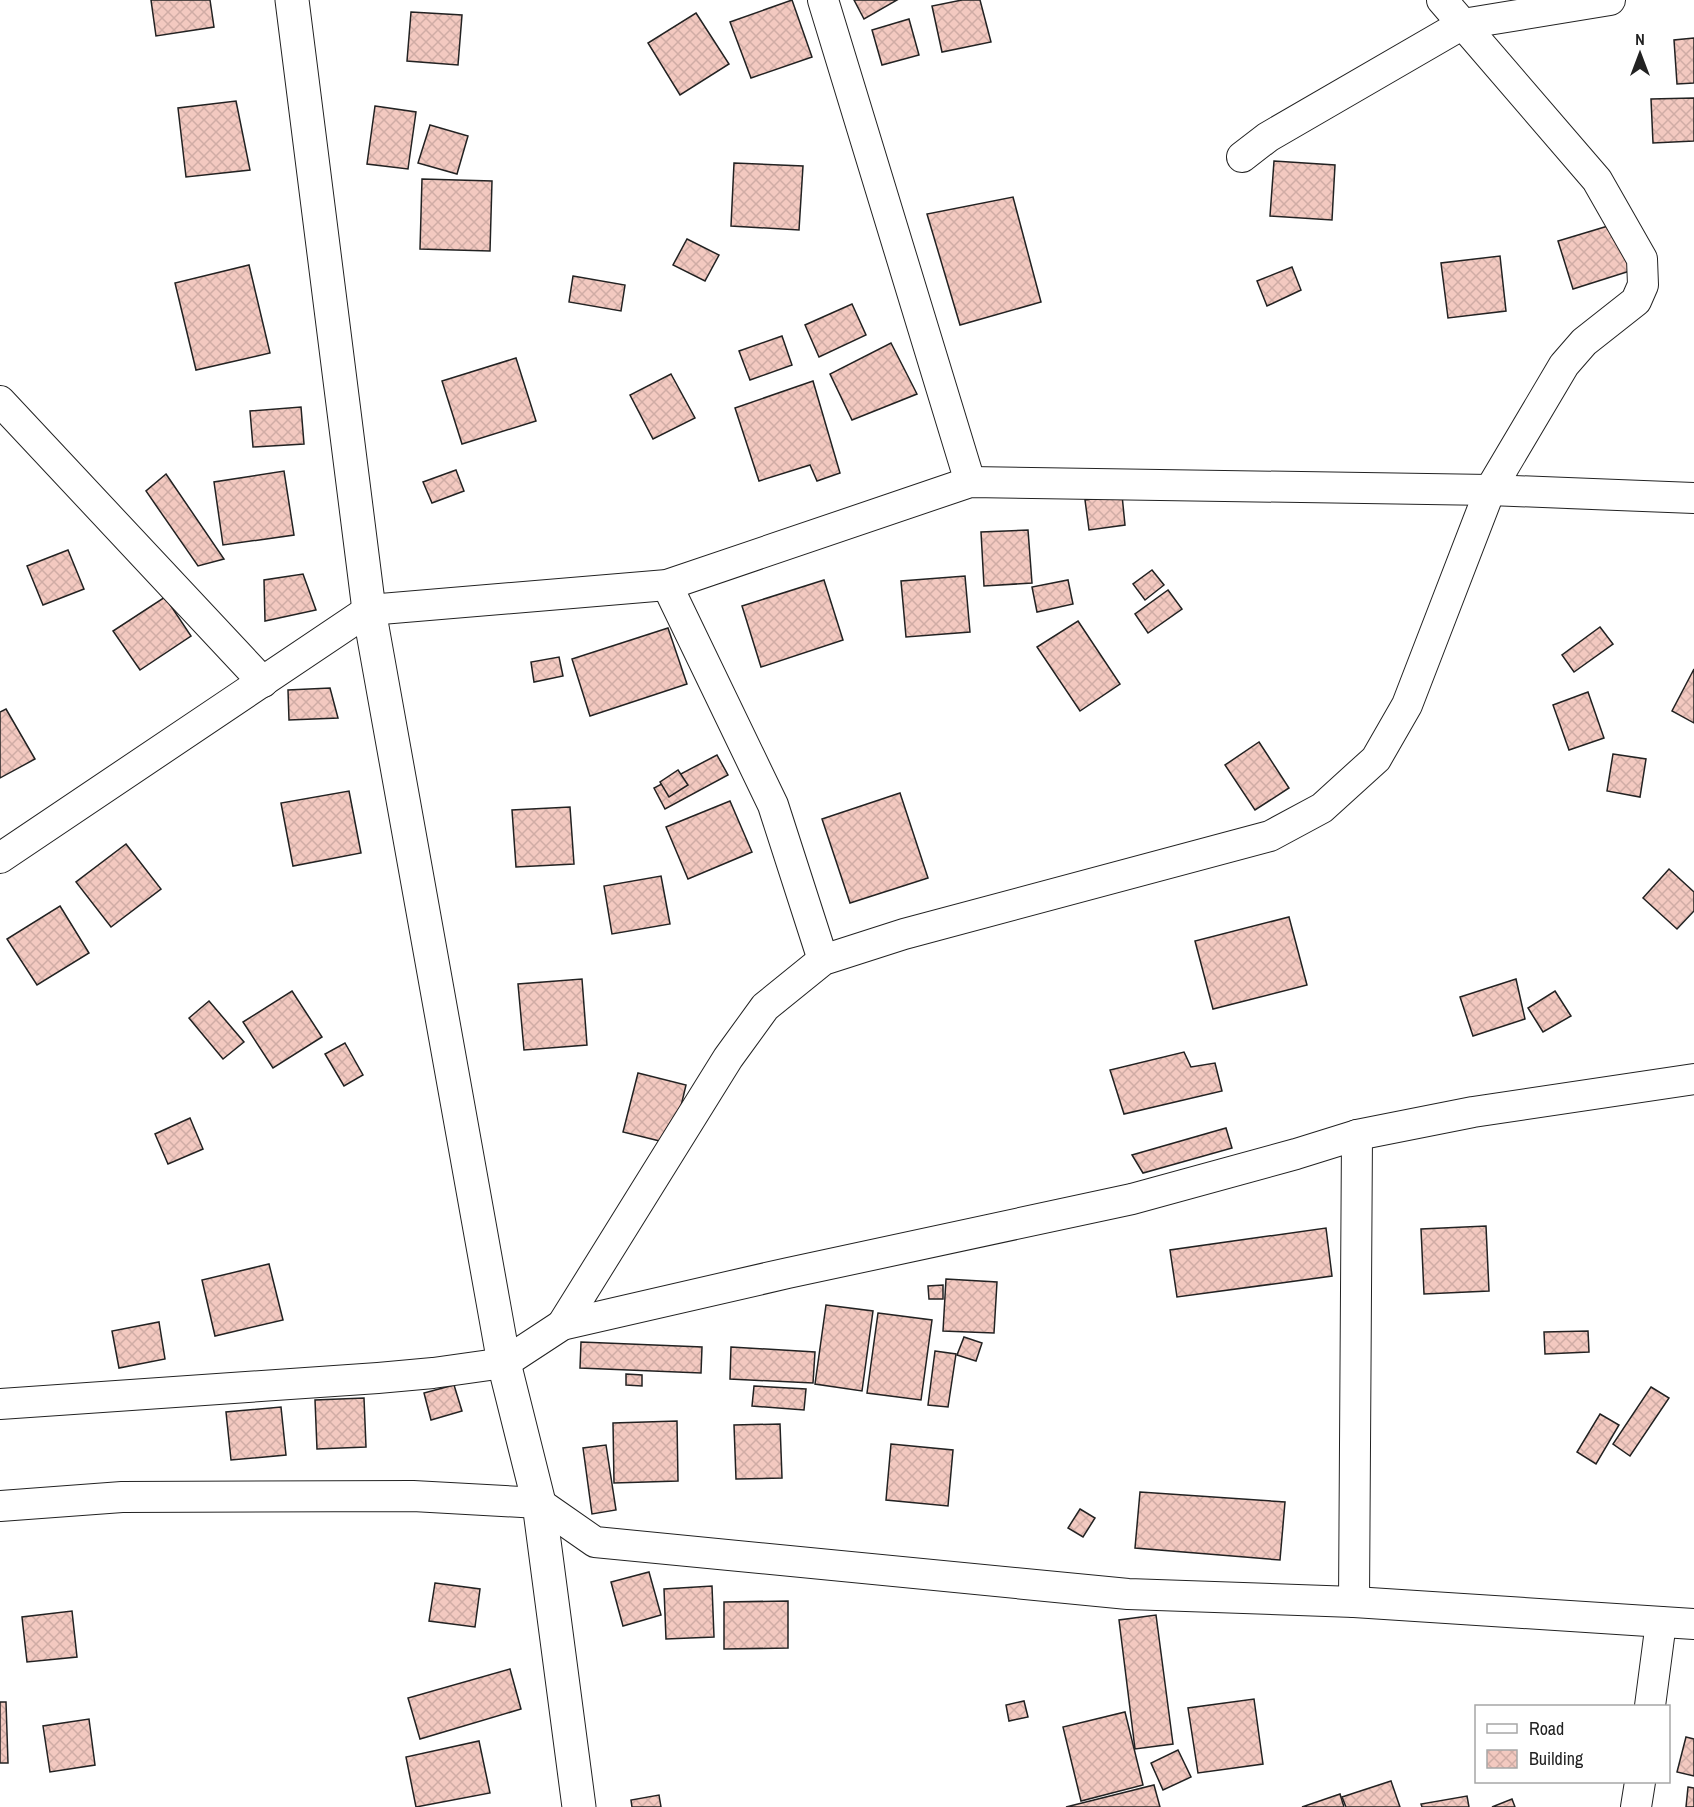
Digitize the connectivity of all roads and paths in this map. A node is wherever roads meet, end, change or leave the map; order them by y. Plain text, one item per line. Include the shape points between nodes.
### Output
1 (292, 0) edge
2 (824, 0) edge
3 (1442, 0) edge
4 (1610, 0) edge
5 (1462, 24) junction
6 (1242, 157) dead end
7 (0, 401) edge
8 (969, 482) junction
9 (1490, 490) junction
10 (1694, 498) edge
11 (667, 585) junction
12 (369, 610) junction
13 (263, 682) junction
14 (0, 858) edge
15 (823, 960) junction
16 (1694, 1079) edge
17 (1357, 1135) junction
18 (562, 1326) junction
19 (504, 1363) junction
20 (0, 1404) edge
21 (538, 1503) junction
22 (0, 1506) edge
23 (1354, 1602) junction
24 (1661, 1622) junction
25 (1694, 1624) edge
26 (1650, 1705) edge
27 (1640, 1783) edge
28 (579, 1807) edge
29 (1636, 1807) edge

1 - 12 street
2 - 8 street
3 - 5 street
4 - 5 street
5 - 6 street via 1268,137
5 - 9 street via 1597,180 1642,259 1643,285 1636,301 1584,342 1564,364
7 - 13 street
8 - 9 street
8 - 11 street
9 - 10 street
9 - 15 street via 1407,705 1376,759 1322,808 1270,836 904,934
11 - 12 street
11 - 15 street via 773,805
12 - 13 street
12 - 19 street
13 - 14 street
15 - 18 street via 765,1007 728,1058
16 - 17 street via 1473,1112
17 - 18 street via 1132,1199
17 - 23 street
18 - 19 street
19 - 20 street via 378,1378
19 - 21 street
21 - 22 street via 413,1496 123,1497
21 - 23 street via 595,1542 1128,1594
21 - 28 street
23 - 24 street
24 - 25 street
24 - 26 street
27 - 29 street

